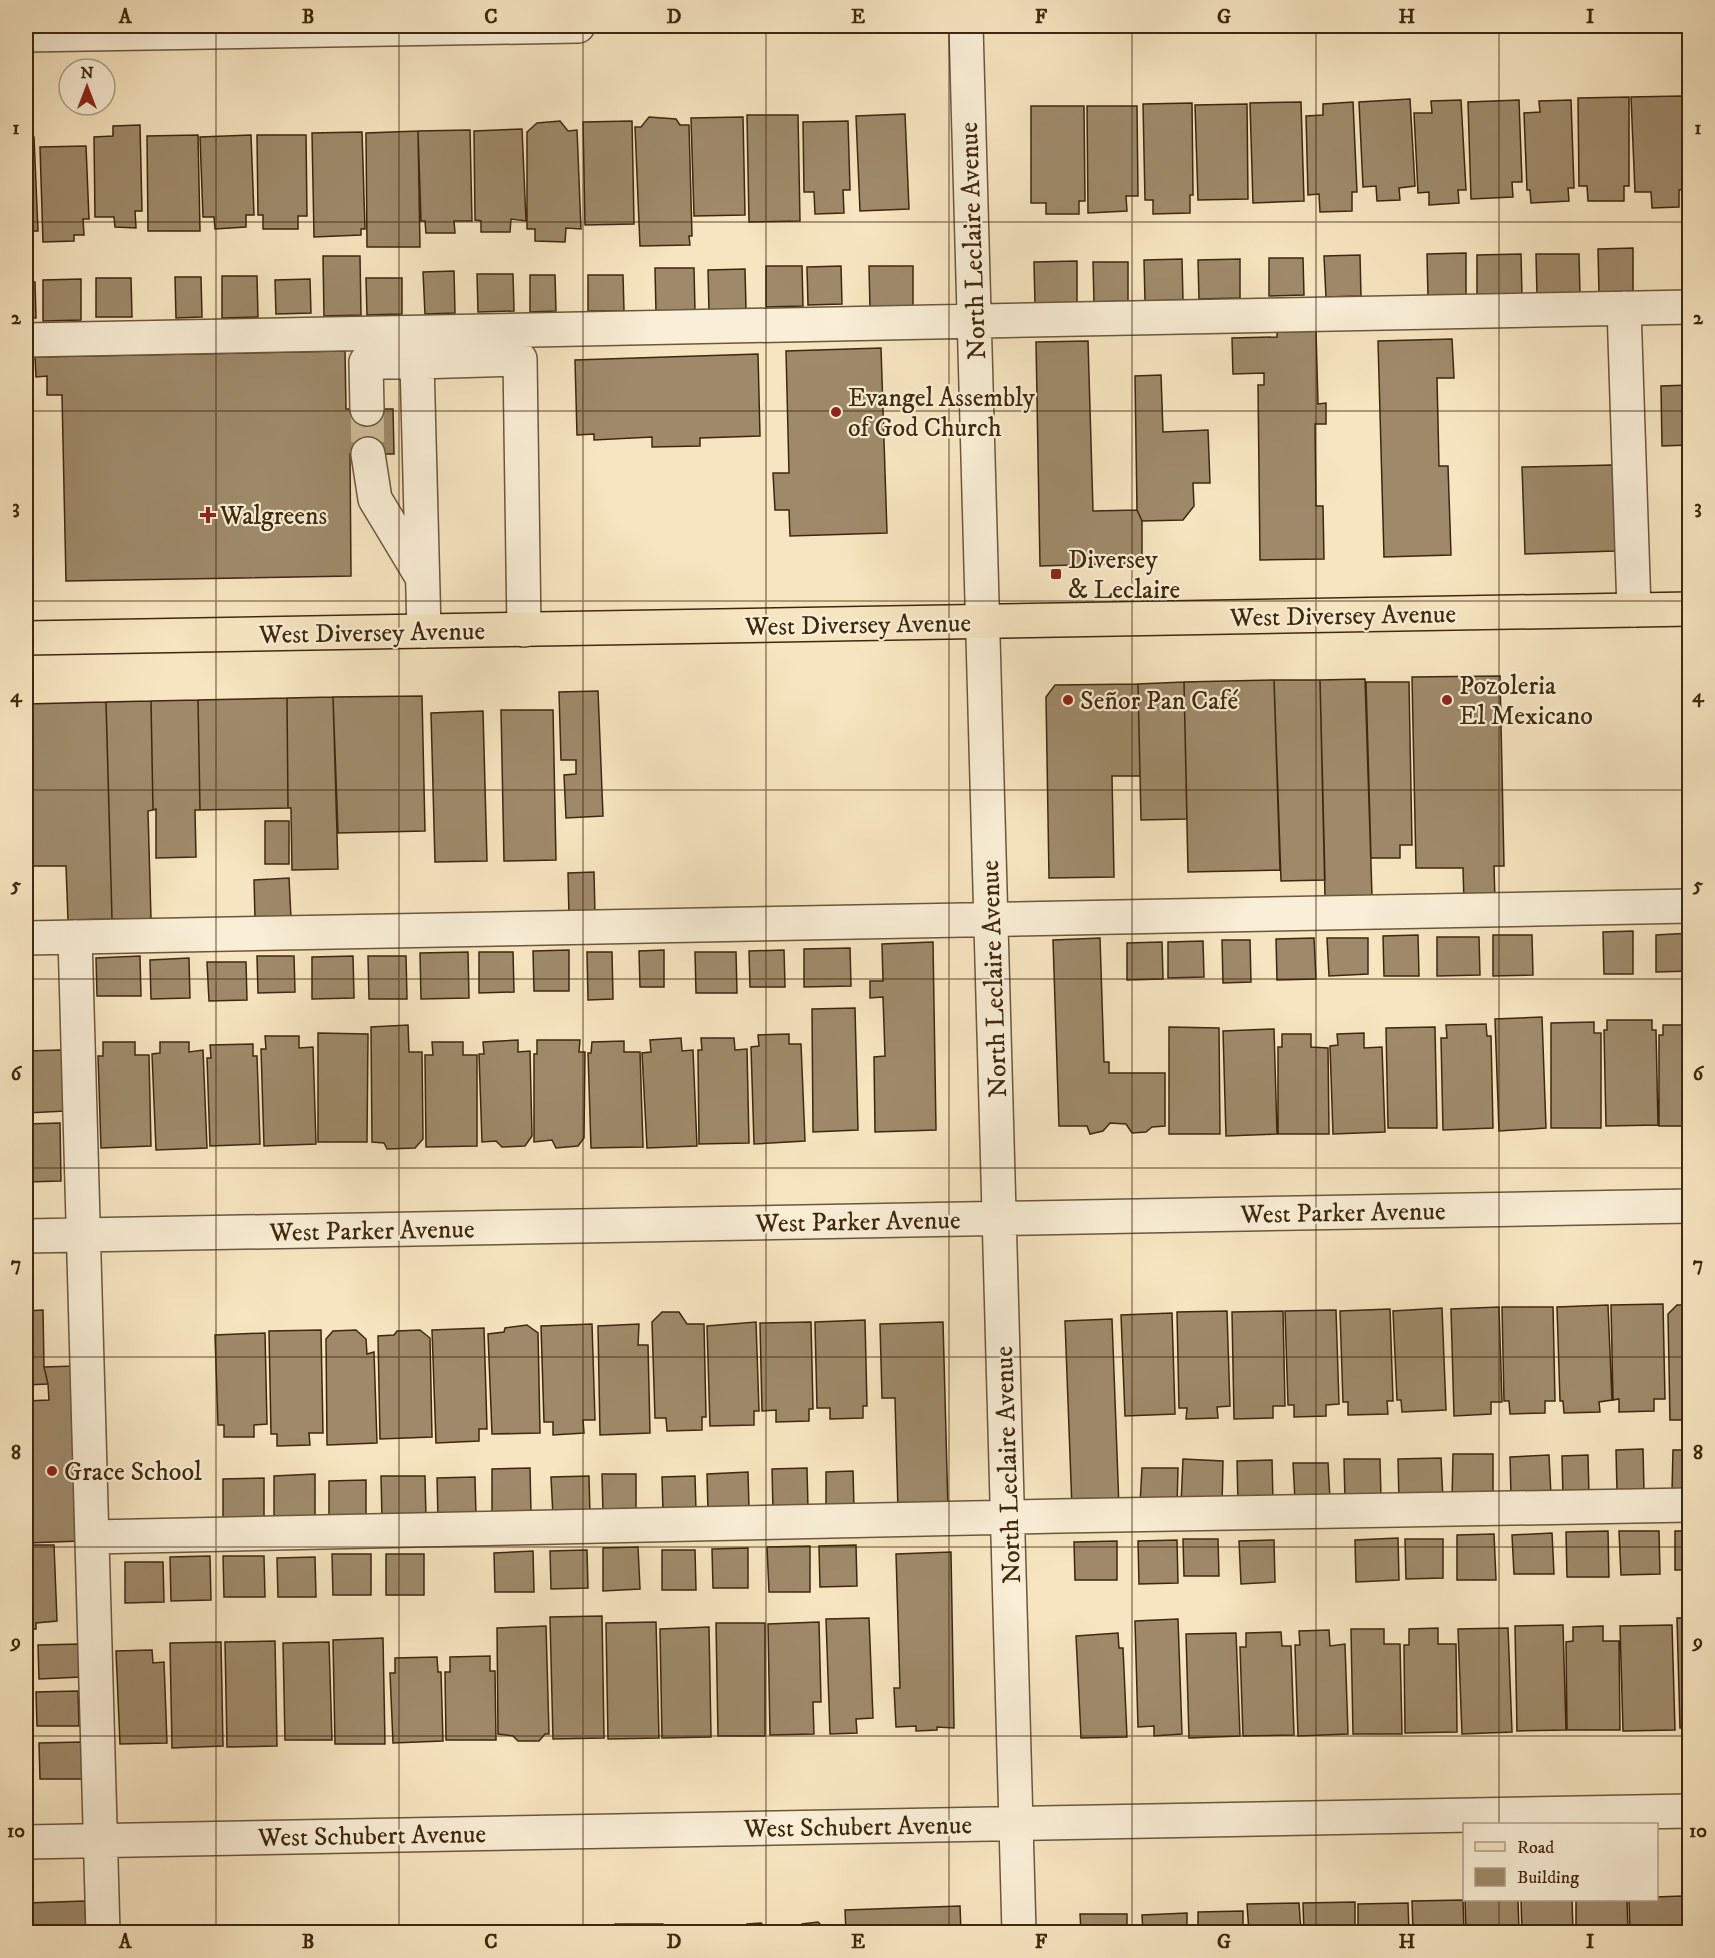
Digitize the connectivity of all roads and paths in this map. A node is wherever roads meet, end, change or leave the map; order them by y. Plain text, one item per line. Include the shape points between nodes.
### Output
1 (578, 26) edge
2 (966, 26) edge
3 (26, 35) edge
4 (1689, 307) edge
5 (1624, 308) junction
6 (975, 320) junction
7 (26, 340) edge
8 (417, 362) junction
9 (367, 409) tunnel mouth
10 (368, 454) tunnel mouth
11 (423, 579) junction
12 (1689, 609) edge
13 (1634, 610) junction
14 (983, 622) junction
15 (524, 630) junction
16 (424, 632) junction
17 (26, 638) edge
18 (1689, 906) edge
19 (992, 919) junction
20 (75, 937) junction
21 (26, 938) edge
22 (1689, 1206) edge
23 (1000, 1218) junction
24 (83, 1235) junction
25 (26, 1236) edge
26 (1689, 1505) edge
27 (1008, 1517) junction
28 (92, 1537) junction
29 (1689, 1811) edge
30 (1017, 1823) junction
31 (100, 1840) junction
32 (26, 1842) edge
33 (103, 1932) edge
34 (1019, 1932) edge

1 - 3 street
2 - 6 street, North Leclaire Avenue
4 - 5 street
5 - 6 street
5 - 13 street
6 - 7 street
6 - 14 street, North Leclaire Avenue
8 - 9 street via 366,362
8 - 11 street
8 - 15 street via 520,359
10 - 11 street via 375,499
11 - 16 street
12 - 13 main road, West Diversey Avenue
13 - 14 main road, West Diversey Avenue
14 - 15 main road, West Diversey Avenue
14 - 19 street, North Leclaire Avenue
15 - 16 main road, West Diversey Avenue
16 - 17 main road, West Diversey Avenue
18 - 19 street
19 - 20 street
19 - 23 street, North Leclaire Avenue
20 - 21 street
20 - 24 street
22 - 23 street, West Parker Avenue
23 - 24 street, West Parker Avenue
23 - 27 street, North Leclaire Avenue
24 - 25 street, West Parker Avenue
24 - 28 street
26 - 27 street
27 - 28 street
27 - 30 street, North Leclaire Avenue
28 - 31 street
29 - 30 street, West Schubert Avenue
30 - 31 street, West Schubert Avenue
30 - 34 street, North Leclaire Avenue
31 - 32 street, West Schubert Avenue
31 - 33 street

